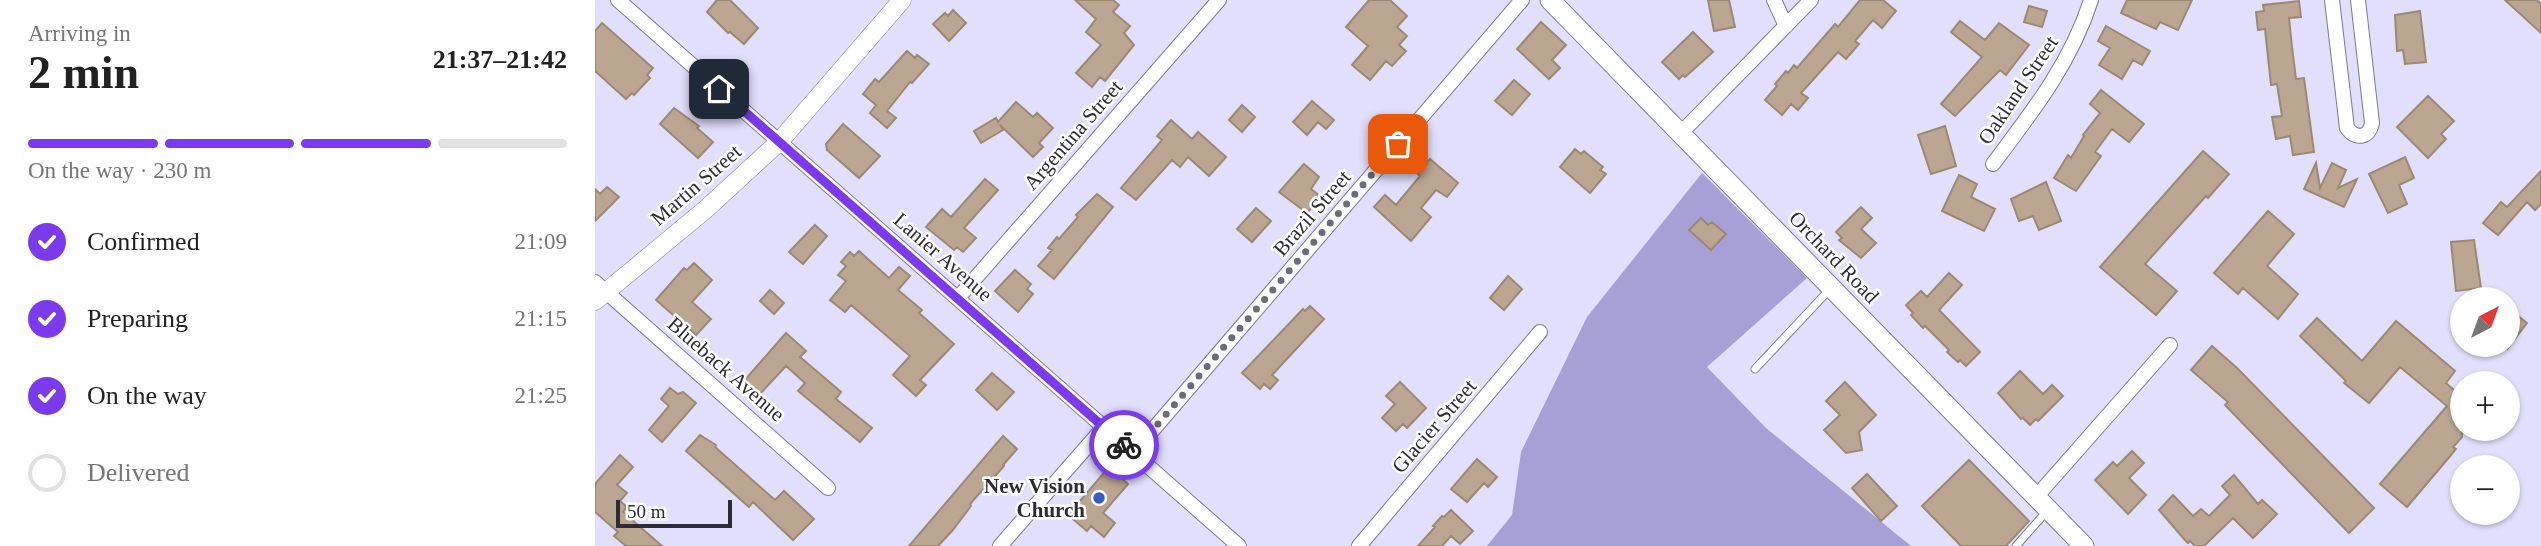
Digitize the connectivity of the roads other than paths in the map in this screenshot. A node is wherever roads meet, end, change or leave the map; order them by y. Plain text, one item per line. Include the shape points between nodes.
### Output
1 (618, 0) edge
2 (902, 0) edge
3 (1219, 0) edge
4 (1522, 0) edge
5 (1550, 0) edge
6 (1774, 0) edge
7 (1811, 0) edge
8 (2091, 0) edge
9 (2332, 0) edge
10 (2358, 0) edge
11 (1786, 26) junction
12 (1681, 133) junction
13 (779, 142) junction
14 (1993, 164) dead end
15 (1832, 287) junction
16 (599, 291) edge
17 (958, 298) junction
18 (1540, 332) dead end
19 (2170, 345) dead end
20 (1755, 369) dead end
21 (1104, 427) junction
22 (1133, 453) junction
23 (828, 488) dead end
24 (2042, 503) junction
25 (1000, 546) edge
26 (1239, 546) edge
27 (1359, 546) edge
28 (2017, 546) edge
29 (2084, 546) edge

1 - 13 street, Lanier Avenue
2 - 13 street, Martin Street
3 - 17 street, Argentina Street
4 - 22 street, Brazil Street
5 - 12 main road, Orchard Road
6 - 11 street
7 - 11 street
8 - 14 street, Oakland Street via 2059,73
9 - 10 street via 2347,128 2359,137 2371,130 2372,123
11 - 12 street
12 - 15 main road, Orchard Road
13 - 16 street, Martin Street via 706,209
13 - 17 street, Lanier Avenue
15 - 20 lane
15 - 24 main road, Orchard Road
16 - 23 street, Blueback Avenue
17 - 21 street, Lanier Avenue
18 - 27 street, Glacier Street
19 - 24 street
21 - 22 street, Lanier Avenue
21 - 25 street
22 - 26 street, Lanier Avenue
24 - 28 lane
24 - 29 main road, Orchard Road

